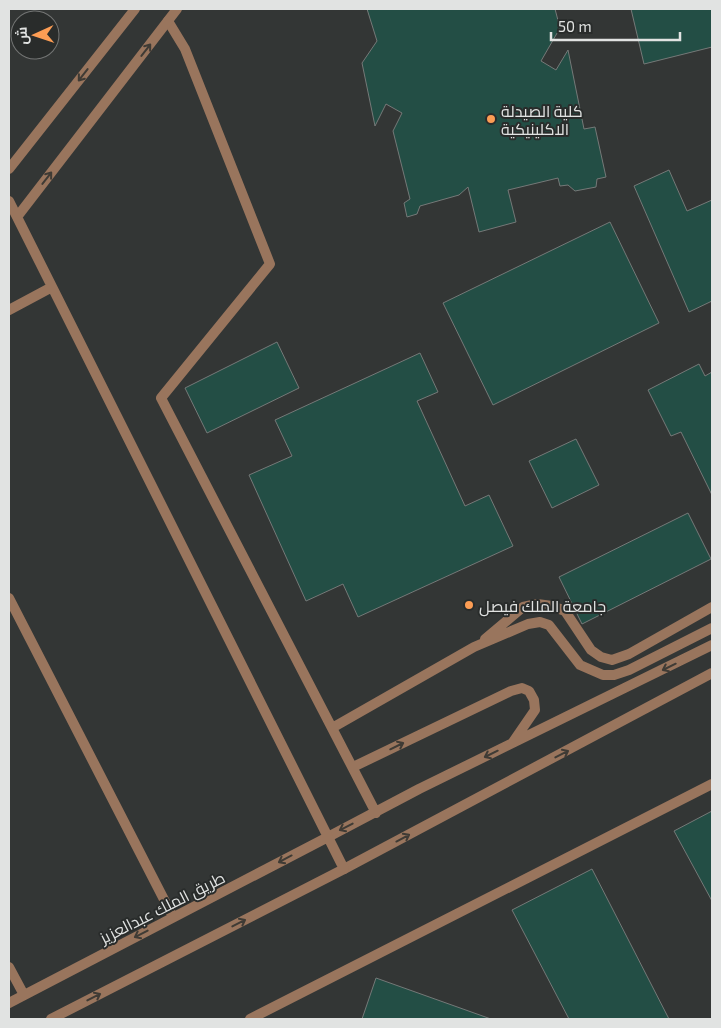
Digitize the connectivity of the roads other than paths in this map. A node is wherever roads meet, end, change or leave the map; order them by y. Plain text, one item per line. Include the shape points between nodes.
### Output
1 (135, 9) edge
2 (177, 9) edge
3 (168, 21) junction
4 (9, 170) edge
5 (9, 201) edge
6 (17, 217) junction
7 (52, 287) junction
8 (9, 310) edge
9 (9, 598) edge
10 (712, 607) edge
11 (712, 628) edge
12 (712, 645) edge
13 (474, 648) junction
14 (712, 673) edge
15 (332, 728) junction
16 (512, 744) junction
17 (353, 768) junction
18 (712, 784) edge
19 (376, 813) junction
20 (328, 837) junction
21 (344, 869) junction
22 (174, 917) junction
23 (9, 967) edge
24 (24, 995) junction
25 (9, 1003) edge
26 (51, 1019) edge
27 (250, 1019) edge

1 -> 4 street
2 - 3 street
6 -> 3 street
3 - 15 street via 185,49 270,264 161,398
5 - 6 street
6 - 7 street
7 - 8 street
7 - 20 street
9 - 22 street
10 - 13 street via 629,654 612,660 591,650 565,611 537,604 523,607
11 - 13 street via 614,675 603,675 580,665 549,626 540,622 528,624
12 -> 16 street, طريق الملك عبدالعزيز
13 - 15 street
21 -> 14 street
15 - 17 street
17 -> 16 street via 522,688 529,691 535,710
16 -> 19 street, طريق الملك عبدالعزيز
17 - 19 street
18 - 27 street
19 -> 20 street, طريق الملك عبدالعزيز
20 - 21 street
20 -> 22 street, طريق الملك عبدالعزيز
26 -> 21 street
22 -> 24 street, طريق الملك عبدالعزيز
23 - 24 street
24 - 25 street, طريق الملك عبدالعزيز

